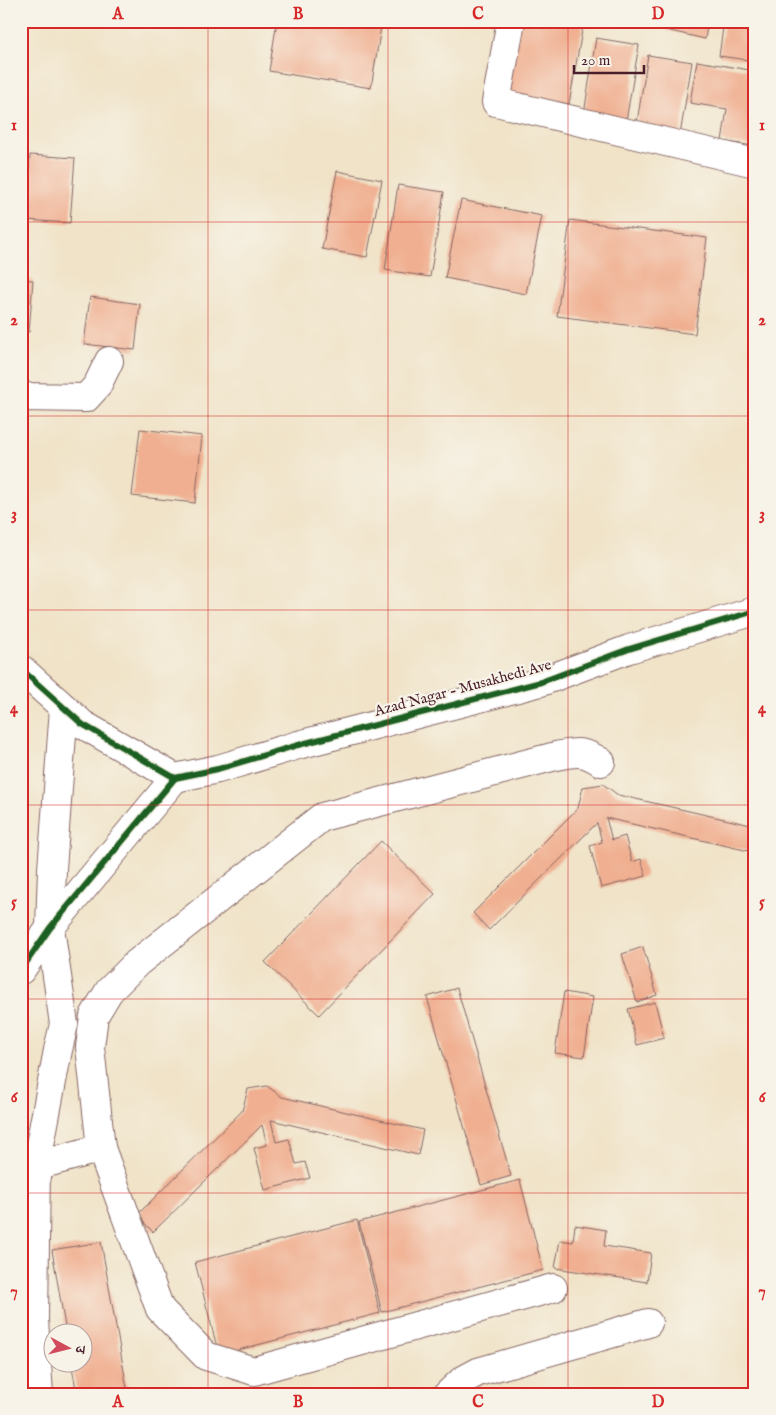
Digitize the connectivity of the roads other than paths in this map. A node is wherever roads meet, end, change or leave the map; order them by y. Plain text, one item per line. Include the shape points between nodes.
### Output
1 (512, 21) edge
2 (755, 163) edge
3 (109, 361) dead end
4 (21, 397) edge
5 (754, 613) edge
6 (21, 669) edge
7 (64, 708) junction
8 (601, 762) dead end
9 (175, 778) junction
10 (50, 928) junction
11 (21, 970) edge
12 (93, 1021) junction
13 (64, 1024) junction
14 (101, 1148) junction
15 (36, 1166) junction
16 (553, 1288) dead end
17 (648, 1322) dead end
18 (39, 1394) edge
19 (448, 1394) edge

1 - 2 street via 496,102
3 - 4 street via 97,386 86,398
5 - 9 street, Azad Nagar - Musakhedi Ave via 628,649 541,682
6 - 7 street
7 - 9 street via 82,724
7 - 10 street
8 - 12 street via 579,752 556,756 322,817 137,963 109,991
9 - 10 street
10 - 11 street
10 - 13 street
12 - 13 street
12 - 14 street via 90,1047
13 - 15 street
14 - 15 street
14 - 16 street via 160,1309 206,1356 226,1363 254,1371
15 - 18 street via 34,1320
17 - 19 street via 478,1372

